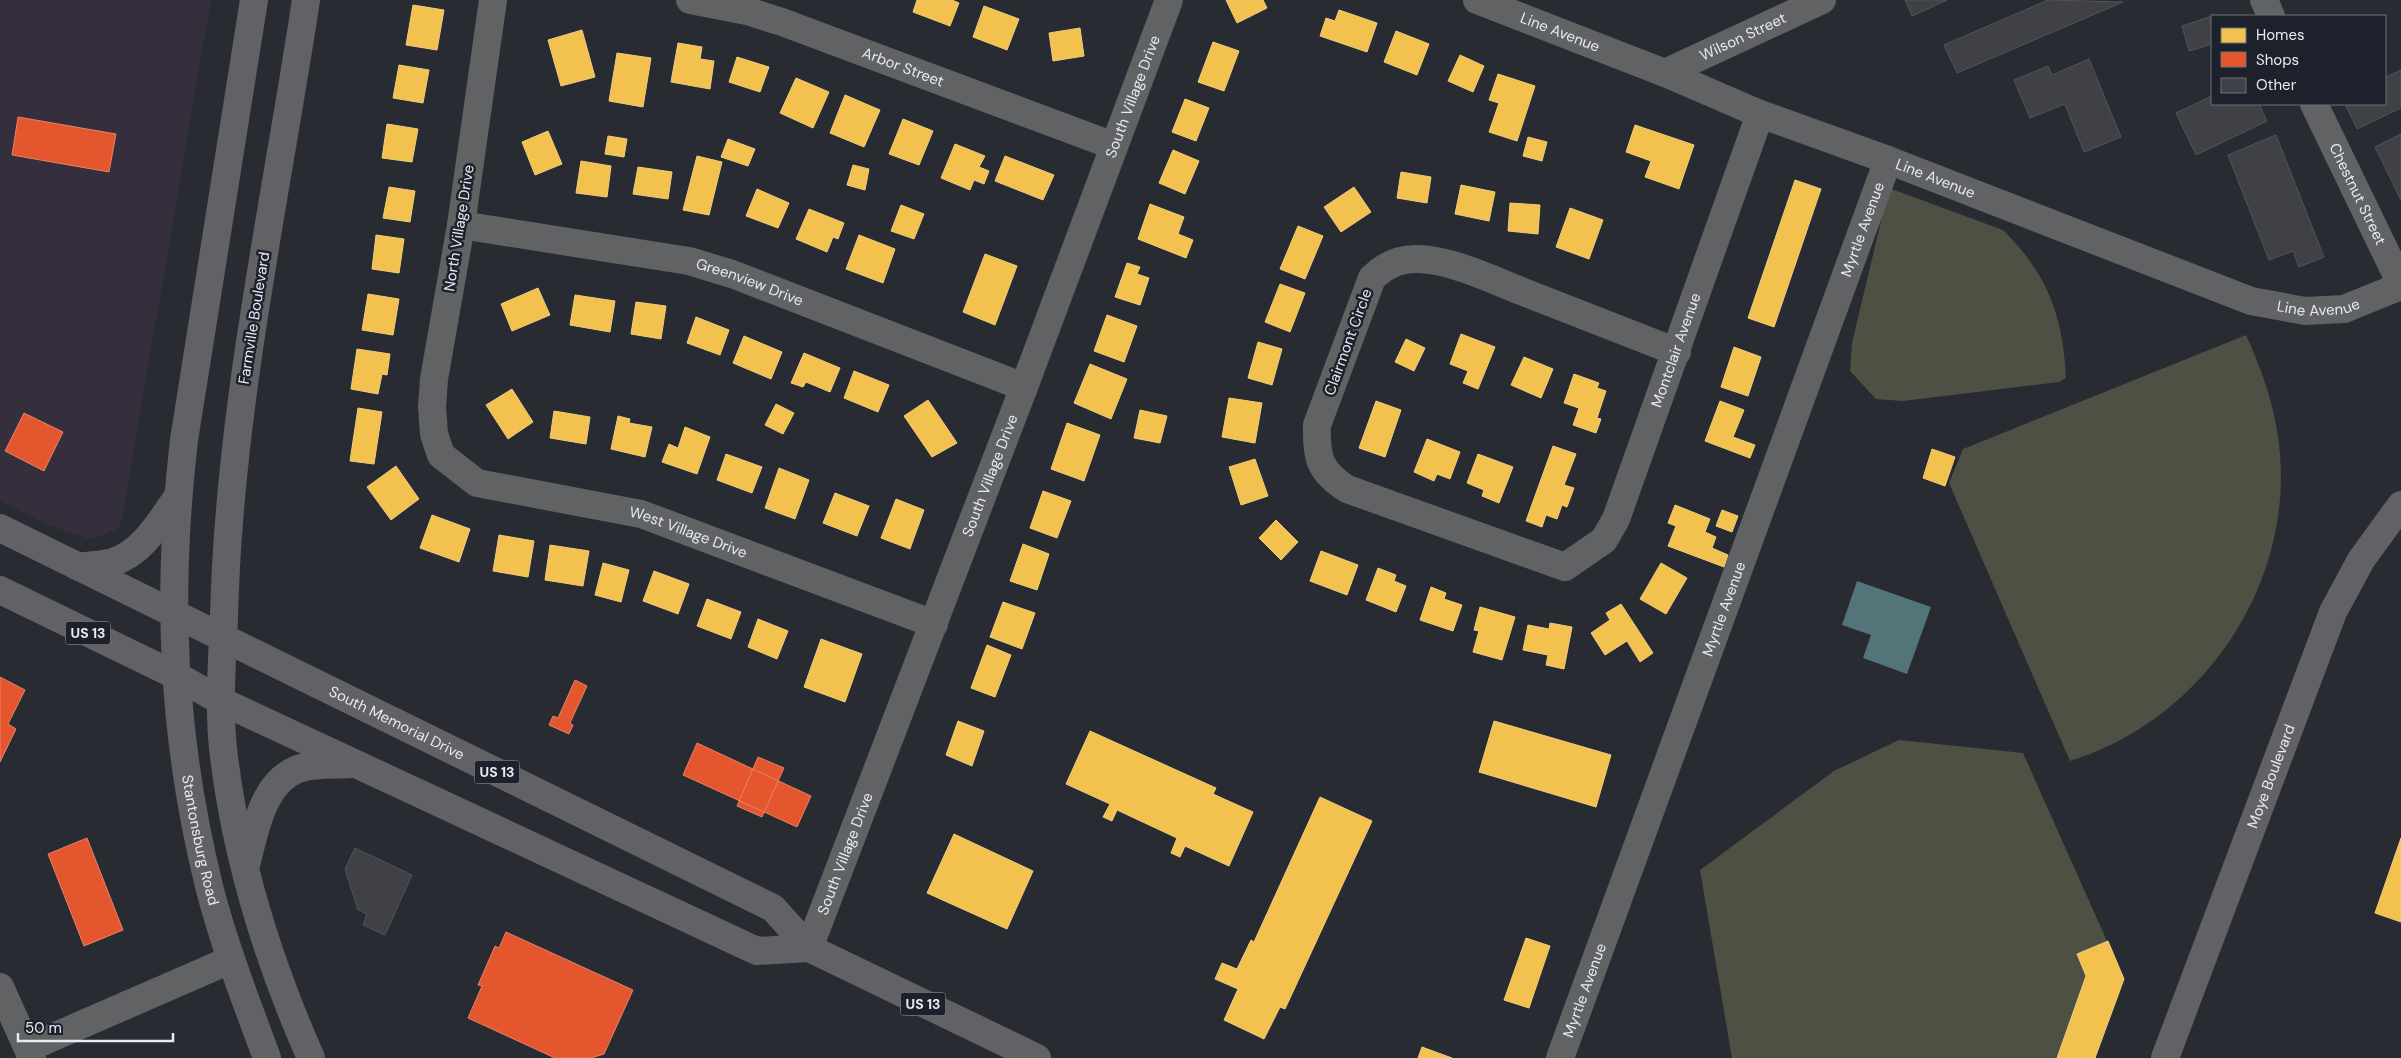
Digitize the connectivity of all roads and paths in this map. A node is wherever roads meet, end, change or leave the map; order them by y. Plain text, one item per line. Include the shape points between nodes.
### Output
1 (254, 0) edge
2 (306, 0) edge
3 (493, 0) edge
4 (690, 0) edge
5 (1169, 0) edge
6 (1822, 0) edge
7 (2264, 0) edge
8 (1492, 3) edge
9 (2271, 15) edge
10 (1665, 73) junction
11 (2314, 105) edge
12 (1760, 114) junction
13 (1114, 146) junction
14 (1888, 160) junction
15 (461, 226) junction
16 (2401, 285) edge
17 (1677, 352) junction
18 (1024, 387) junction
19 (441, 455) joint
20 (178, 496) junction
21 (2401, 505) edge
22 (0, 528) edge
23 (79, 567) junction
24 (1566, 567) joint
25 (0, 590) edge
26 (172, 614) junction
27 (934, 624) junction
28 (223, 638) junction
29 (177, 676) junction
30 (221, 701) junction
31 (354, 764) junction
32 (244, 871) junction
33 (809, 948) junction
34 (230, 960) junction
35 (0, 987) edge
36 (1011, 1052) edge
37 (30, 1053) edge
38 (267, 1058) edge
39 (311, 1058) edge
40 (1037, 1058) edge
41 (1560, 1058) edge
42 (2166, 1058) edge

1 - 20 main road via 186,426
2 - 28 main road, Farmville Boulevard via 235,450 228,508
3 - 15 street, North Village Drive
4 - 13 street, Arbor Street via 747,11
5 - 13 street, South Village Drive
6 - 10 street, Wilson Street
7 - 9 street
8 - 10 street, Line Avenue
10 - 12 street, Line Avenue
11 - 16 street, Chestnut Street
12 - 14 street, Line Avenue
12 - 17 street, Montclair Avenue
13 - 18 street, South Village Drive
14 - 16 street, Line Avenue via 2251,300 2305,311 2344,309
14 - 41 street, Myrtle Avenue
15 - 18 street, Greenview Drive via 689,261 732,274
15 - 19 street, North Village Drive via 434,379 434,434
17 - 24 street, Montclair Avenue via 1616,519 1604,540
17 - 24 street, Clairmont Circle via 1491,279 1444,264 1419,259 1401,260 1383,266 1372,278 1317,425 1316,447 1322,467 1347,489
18 - 27 street, South Village Drive
19 - 27 street, West Village Drive via 477,483 641,514
20 - 23 main road via 136,550 115,561
20 - 26 main road
21 - 42 main road, Moye Boulevard via 2361,560 2333,612
22 - 23 main road, South Memorial Drive / US 13
23 - 26 main road, South Memorial Drive / US 13
25 - 29 main road, South Memorial Drive / US 13
26 - 28 main road, South Memorial Drive / US 13
26 - 29 main road, Stantonsburg Road
27 - 33 street, South Village Drive
28 - 30 main road
28 - 33 main road, South Memorial Drive / US 13 via 773,908
29 - 30 main road, South Memorial Drive / US 13
29 - 34 main road, Stantonsburg Road via 181,742 193,813 209,887
30 - 31 main road, South Memorial Drive / US 13
30 - 32 main road via 224,756
31 - 32 main road via 304,768 283,778 260,813
31 - 33 main road, South Memorial Drive / US 13 via 757,951
32 - 39 main road via 265,944
33 - 36 main road, South Memorial Drive / US 13
34 - 37 street
34 - 38 main road, Stantonsburg Road
35 - 37 street
36 - 40 main road, South Memorial Drive / US 13

